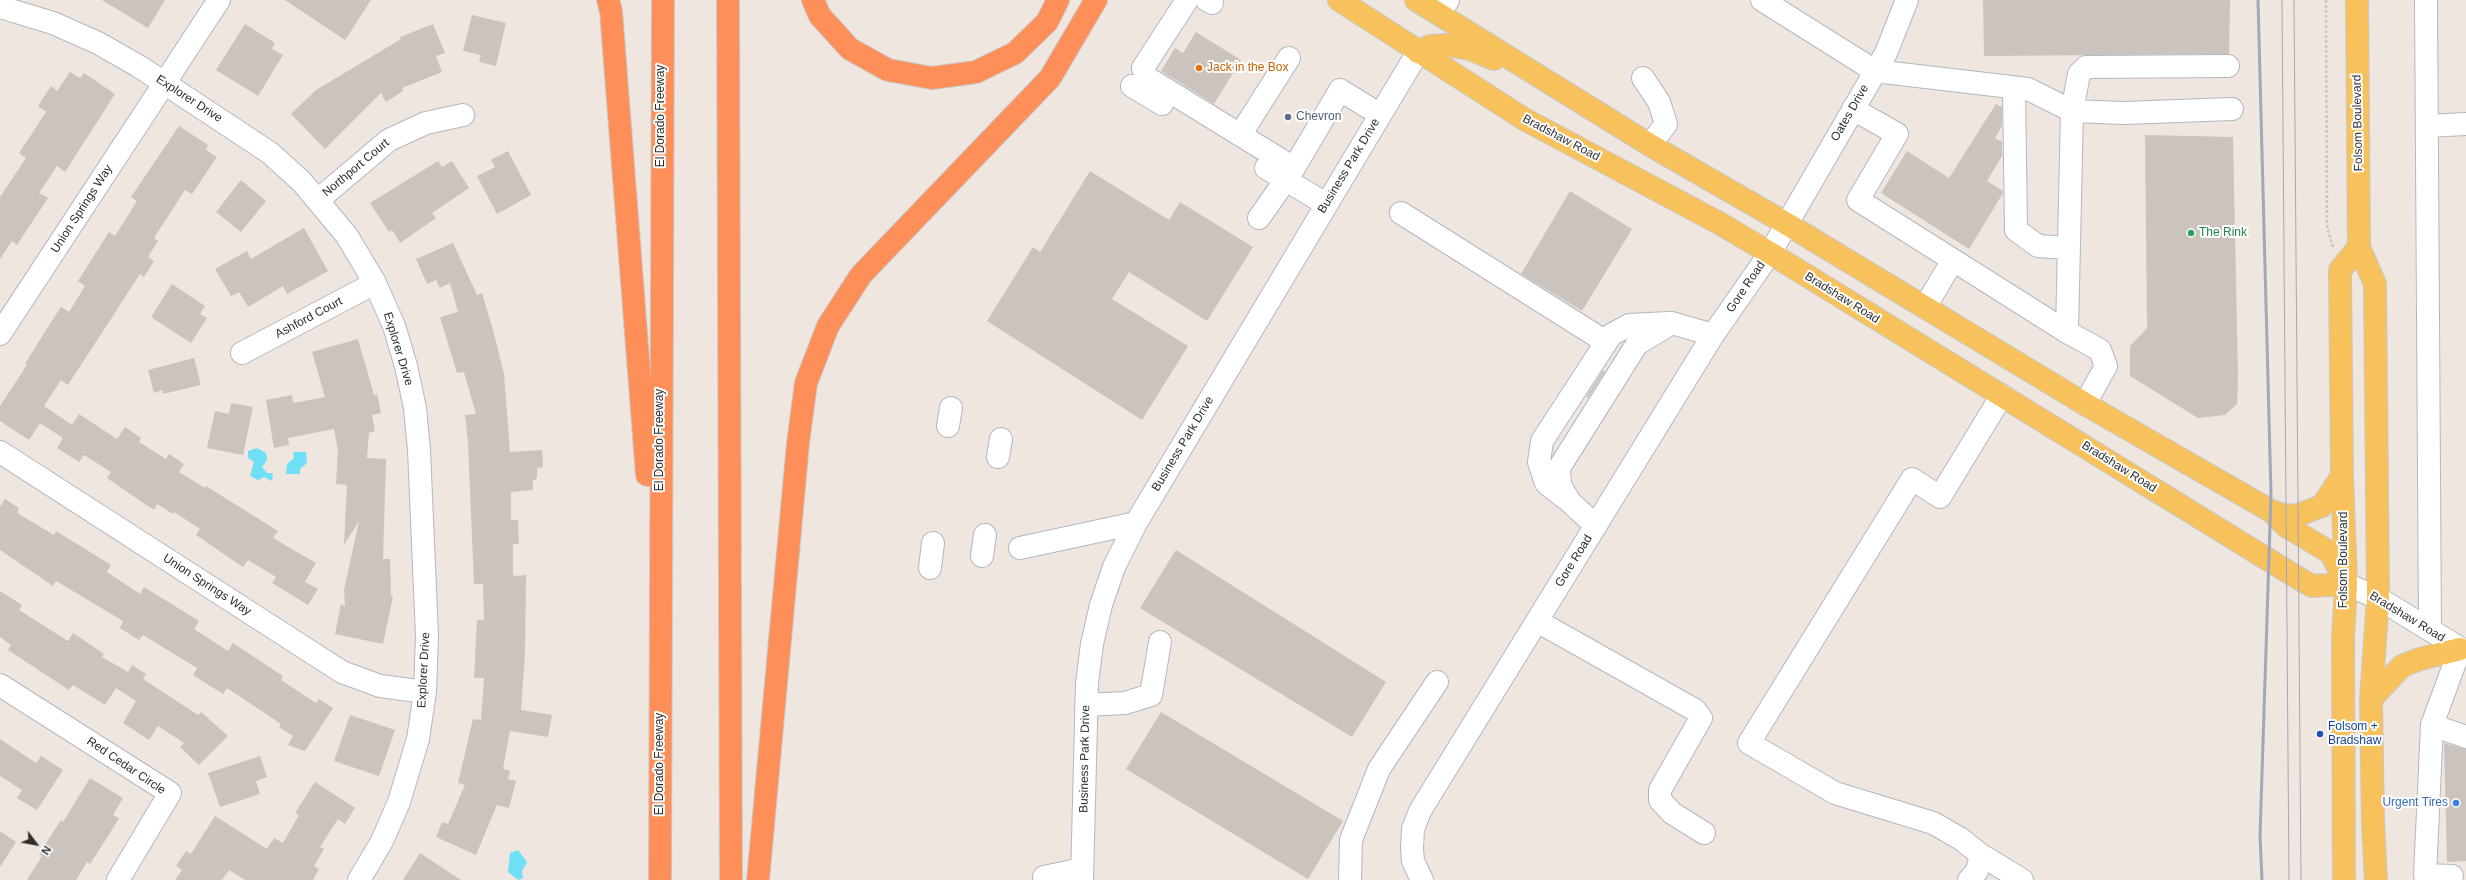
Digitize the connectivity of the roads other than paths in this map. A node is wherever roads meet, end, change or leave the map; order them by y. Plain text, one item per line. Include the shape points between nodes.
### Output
1 (218, 0) edge
2 (608, 0) edge
3 (663, 0) edge
4 (728, 0) edge
5 (813, 0) edge
6 (1058, 0) edge
7 (1096, 0) edge
8 (1186, 0) edge
9 (1339, 0) edge
10 (1416, 0) edge
11 (1762, 0) edge
12 (1907, 0) edge
13 (2357, 0) edge
14 (2426, 0) edge
15 (6, 5) edge
16 (1444, 7) edge
17 (1418, 52) junction
18 (1289, 58) dead end
19 (2228, 66) dead end
20 (1875, 71) junction
21 (1643, 78) dead end
22 (164, 83) junction
23 (1132, 86) dead end
24 (2014, 88) junction
25 (1560, 89) junction
26 (1853, 109) junction
27 (2232, 109) dead end
28 (2072, 111) junction
29 (1380, 114) junction
30 (463, 115) dead end
31 (2466, 124) edge
32 (2427, 126) junction
33 (1240, 135) junction
34 (1650, 145) junction
35 (1290, 174) junction
36 (318, 200) junction
37 (1326, 204) junction
38 (1401, 213) dead end
39 (1259, 218) dead end
40 (1787, 224) junction
41 (2359, 247) junction
42 (2069, 248) junction
43 (1770, 253) junction
44 (1953, 260) junction
45 (375, 283) junction
46 (1924, 307) junction
47 (1672, 323) junction
48 (2067, 332) junction
49 (0, 334) edge
50 (1713, 335) junction
51 (1606, 342) junction
52 (242, 353) dead end
53 (2002, 395) junction
54 (2085, 404) junction
55 (0, 452) edge
56 (2342, 476) junction
57 (1570, 502) junction
58 (2271, 511) junction
59 (1136, 523) junction
60 (1596, 526) junction
61 (985, 535) dead end
62 (933, 543) dead end
63 (1020, 548) dead end
64 (982, 556) dead end
65 (930, 568) dead end
66 (2346, 584) junction
67 (2378, 598) junction
68 (1537, 621) junction
69 (2430, 630) junction
70 (660, 641) junction
71 (1160, 642) dead end
72 (2463, 651) edge
73 (1437, 682) dead end
74 (0, 685) edge
75 (425, 692) junction
76 (2371, 699) junction
77 (1086, 705) junction
78 (2432, 725) junction
79 (2466, 737) edge
80 (1704, 833) dead end
81 (1980, 855) junction
82 (1082, 874) edge
83 (1044, 877) dead end
84 (2457, 877) edge
85 (118, 880) edge
86 (359, 880) edge
87 (660, 880) edge
88 (731, 880) edge
89 (758, 880) edge
90 (1350, 880) edge
91 (1422, 880) edge
92 (1969, 880) edge
93 (2022, 880) edge
94 (2344, 880) edge
95 (2376, 880) edge

1 - 22 street, Union Springs Way
2 - 70 highway via 611,11
3 - 70 highway, El Dorado Freeway
4 - 88 highway
5 - 6 highway via 820,16 850,49 888,70 932,78 976,72 1015,53 1047,22
7 - 89 highway via 1050,78 861,275 828,326 822,340 806,383 798,444
8 - 33 street via 1143,68 1146,77
9 - 17 main road, Bradshaw Road
10 - 16 main road
11 - 20 street
12 - 20 street, Oates Drive via 1886,53
13 - 41 main road, Folsom Boulevard
14 - 32 street
15 - 22 street, Explorer Drive via 98,43
16 - 25 main road
17 - 25 main road via 1430,46 1470,49
17 - 29 street, Business Park Drive
17 - 43 main road, Bradshaw Road via 1524,119 1712,219
18 - 33 street
19 - 28 street via 2086,68 2079,74
20 - 24 street
20 - 26 street, Oates Drive
21 - 34 street via 1659,102 1666,124
22 - 36 street, Explorer Drive via 265,149
22 - 49 street, Union Springs Way
23 - 35 street
24 - 28 street via 2028,89
24 - 42 street via 2016,230 2038,246
25 - 34 main road
26 - 40 street, Oates Drive
26 - 44 street via 1897,134 1858,200
27 - 28 street via 2124,113
28 - 42 street
29 - 35 street via 1340,90
29 - 37 street, Business Park Drive
30 - 36 street, Northport Court via 426,123 389,140
31 - 32 street
32 - 69 street
33 - 35 street
34 - 40 main road
35 - 37 street
35 - 39 street
36 - 45 street, Explorer Drive via 347,236
37 - 59 street, Business Park Drive
38 - 51 street
40 - 43 street, Oates Drive
40 - 46 main road
41 - 56 main road, Folsom Boulevard via 2340,270
41 - 67 main road, Folsom Boulevard via 2375,284
42 - 48 street
43 - 50 street, Gore Road
43 - 53 main road, Bradshaw Road
44 - 46 street
44 - 48 street
45 - 52 street, Ashford Court
45 - 75 street, Explorer Drive via 394,326 415,408 426,636
46 - 54 main road
47 - 50 street
47 - 51 street via 1629,325 1610,335
47 - 57 street via 1637,344 1559,468 1560,485
48 - 54 street via 2100,350 2106,366
50 - 60 street, Gore Road
51 - 57 street via 1542,441 1539,462 1546,483
53 - 66 main road, Bradshaw Road via 2312,586
53 - 81 street via 1940,497 1912,479 1750,742 1836,793 1933,823 1961,839
54 - 58 main road
55 - 75 street, Union Springs Way via 342,672 380,686
56 - 58 main road via 2322,506 2298,515 2286,516
56 - 66 main road, Folsom Boulevard
57 - 60 street
58 - 66 main road via 2286,526 2331,553
59 - 63 street
59 - 77 street, Business Park Drive via 1114,567 1101,605 1092,644
60 - 68 street, Gore Road
61 - 64 street
62 - 65 street
66 - 67 street, Bradshaw Road
66 - 94 main road, Folsom Boulevard via 2343,638
67 - 69 street, Bradshaw Road
67 - 76 main road, Folsom Boulevard
68 - 80 street via 1695,710 1701,718 1660,790 1660,800 1672,813
68 - 91 street, Gore Road via 1420,811 1413,829 1412,848 1413,861
69 - 72 street, Bradshaw Road
70 - 87 highway, El Dorado Freeway
71 - 77 street via 1151,694 1125,703
72 - 76 main road via 2402,666
72 - 78 street
73 - 90 street via 1379,769 1351,840
74 - 85 street, Red Cedar Circle via 170,793
75 - 86 street, Explorer Drive via 418,739 402,795 382,841
76 - 95 main road, Folsom Boulevard
77 - 82 street, Business Park Drive
78 - 79 street
78 - 84 street via 2425,875
81 - 92 street via 1977,871
81 - 93 street
82 - 83 street

